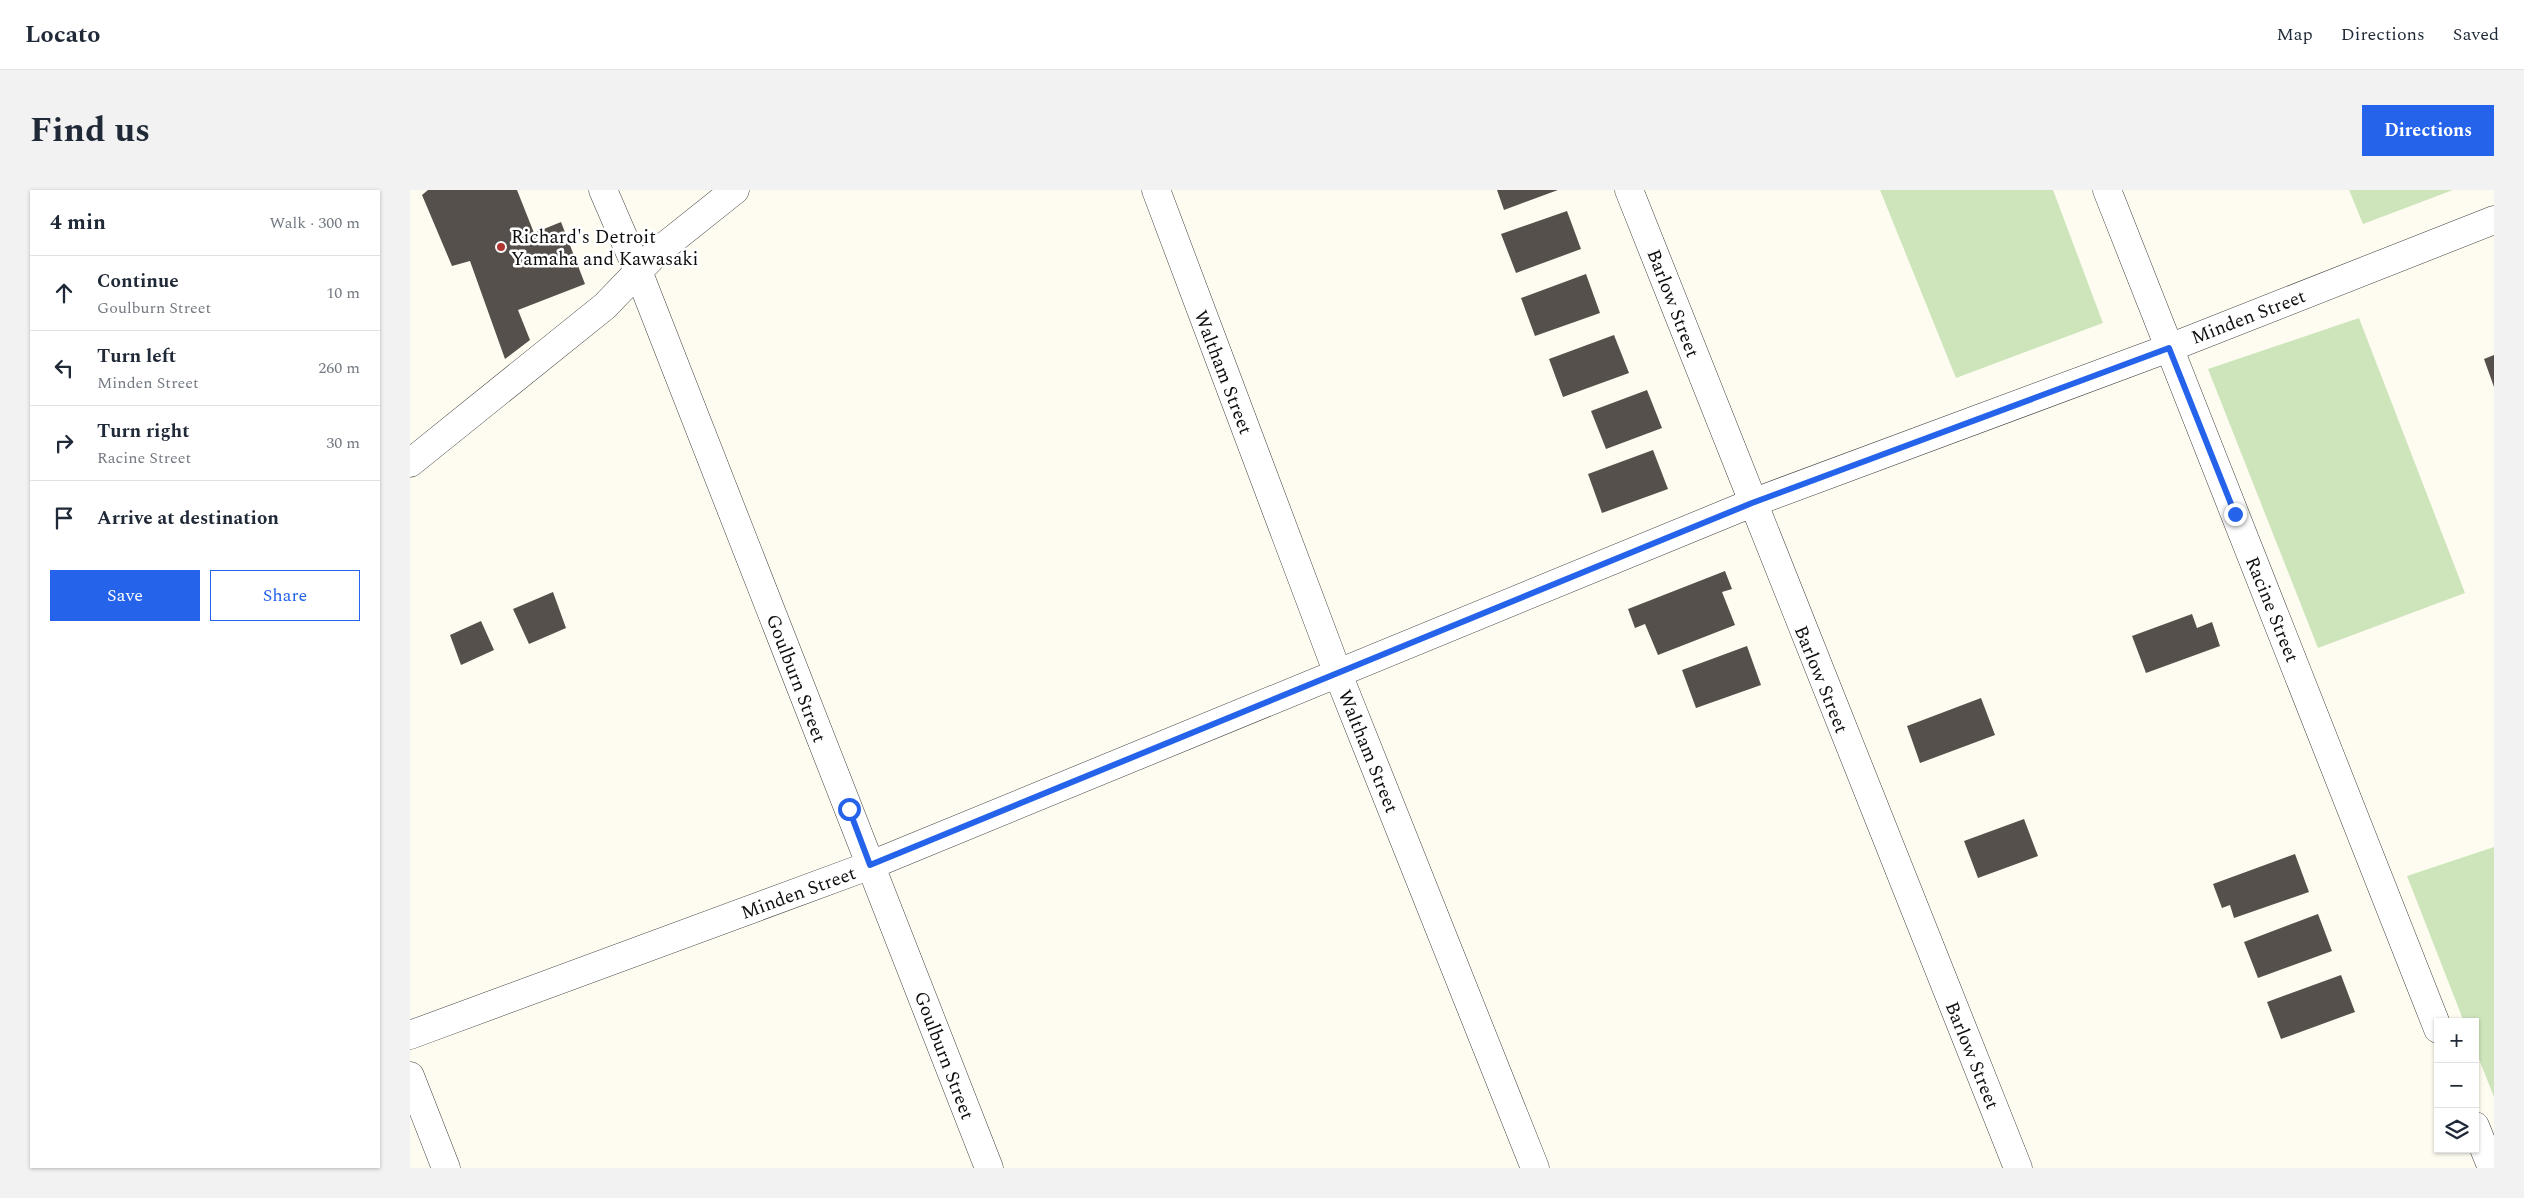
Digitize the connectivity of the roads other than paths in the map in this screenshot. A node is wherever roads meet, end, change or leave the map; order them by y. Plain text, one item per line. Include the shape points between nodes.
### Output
1 (602, 190) edge
2 (735, 190) edge
3 (1156, 190) edge
4 (1629, 190) edge
5 (2107, 190) edge
6 (2494, 220) edge
7 (638, 271) junction
8 (2169, 348) junction
9 (410, 463) edge
10 (1752, 503) junction
11 (1338, 674) junction
12 (870, 865) junction
13 (2434, 1019) edge
14 (410, 1035) edge
15 (410, 1076) edge
16 (2479, 1136) edge
17 (446, 1168) edge
18 (989, 1168) edge
19 (1535, 1168) edge
20 (2018, 1168) edge
21 (2492, 1168) edge

1 - 7 street, Goulburn Street
2 - 7 street
3 - 11 street, Waltham Street
4 - 10 street, Barlow Street
5 - 8 street, Racine Street
6 - 8 street, Minden Street
7 - 9 street via 605,306
7 - 12 street, Goulburn Street
8 - 10 street, Minden Street
8 - 13 street, Racine Street
10 - 11 street, Minden Street
10 - 20 street, Barlow Street
11 - 12 street, Minden Street
11 - 19 street, Waltham Street
12 - 14 street, Minden Street
12 - 18 street, Goulburn Street
15 - 17 street
16 - 21 street

